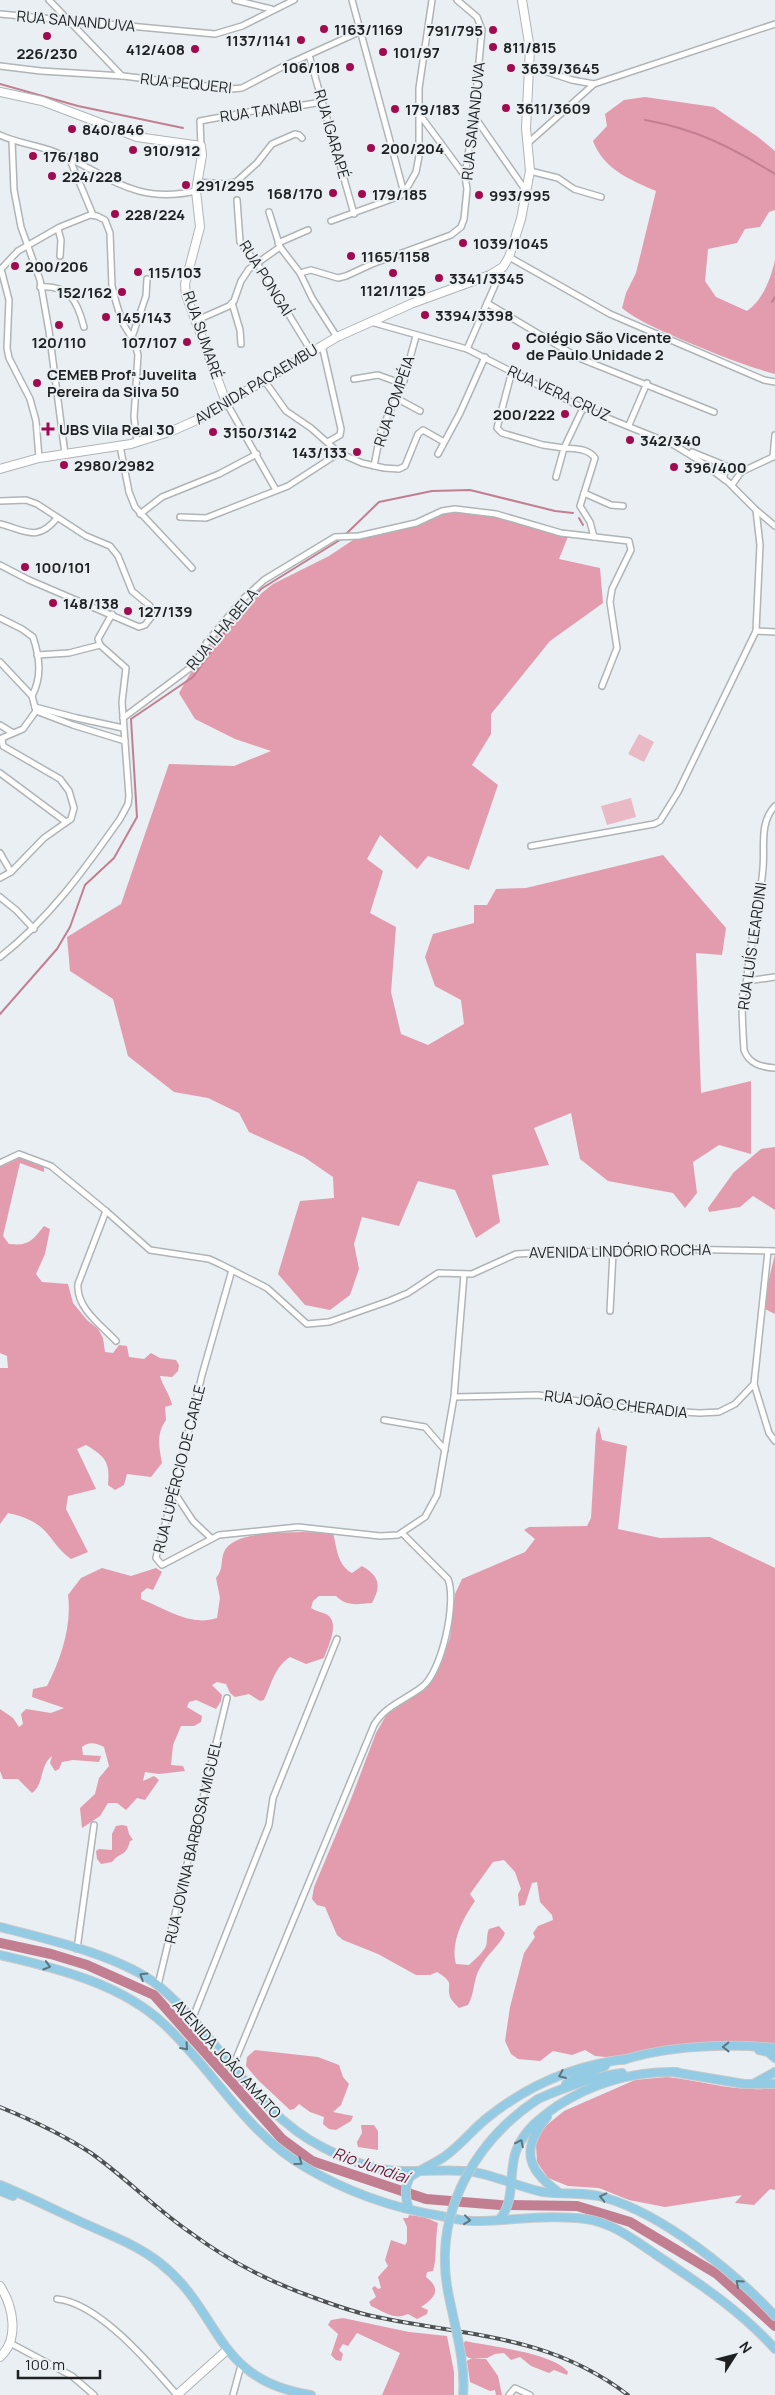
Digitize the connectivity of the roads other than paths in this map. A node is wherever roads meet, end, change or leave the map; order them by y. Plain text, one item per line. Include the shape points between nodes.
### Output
1 (50, 0) edge
2 (235, 0) edge
3 (294, 0) edge
4 (352, 0) edge
5 (432, 0) edge
6 (458, 0) edge
7 (522, 0) edge
8 (272, 9) junction
9 (0, 14) edge
10 (69, 21) junction
11 (775, 24) edge
12 (359, 32) junction
13 (309, 54) junction
14 (0, 66) edge
15 (529, 66) junction
16 (123, 76) junction
17 (594, 84) junction
18 (0, 92) edge
19 (322, 102) junction
20 (420, 114) junction
21 (474, 115) junction
22 (200, 121) joint
23 (0, 135) edge
24 (302, 138) dead end
25 (12, 140) junction
26 (528, 143) junction
27 (201, 146) junction
28 (70, 160) junction
29 (530, 171) junction
30 (465, 176) junction
31 (196, 182) junction
32 (196, 191) junction
33 (404, 193) junction
34 (527, 193) junction
35 (600, 197) dead end
36 (238, 200) dead end
37 (269, 212) dead end
38 (354, 214) junction
39 (93, 215) junction
40 (331, 222) dead end
41 (58, 229) junction
42 (308, 230) dead end
43 (279, 245) junction
44 (27, 246) junction
45 (60, 256) dead end
46 (510, 257) junction
47 (256, 263) junction
48 (502, 267) junction
49 (1, 268) edge
50 (300, 273) junction
51 (148, 279) dead end
52 (40, 287) junction
53 (232, 303) junction
54 (488, 303) junction
55 (195, 322) junction
56 (372, 322) junction
57 (84, 327) dead end
58 (416, 336) junction
59 (132, 337) junction
60 (337, 337) junction
61 (241, 344) dead end
62 (322, 345) junction
63 (467, 349) junction
64 (311, 351) junction
65 (485, 356) junction
66 (512, 371) junction
67 (354, 379) dead end
68 (264, 380) junction
69 (775, 382) edge
70 (647, 383) junction
71 (403, 384) junction
72 (396, 398) junction
73 (226, 402) junction
74 (584, 408) junction
75 (420, 411) dead end
76 (714, 412) dead end
77 (629, 425) junction
78 (775, 435) edge
79 (328, 442) junction
80 (444, 442) junction
81 (137, 443) junction
82 (120, 446) junction
83 (564, 448) junction
84 (684, 450) junction
85 (339, 453) junction
86 (65, 454) junction
87 (257, 454) junction
88 (438, 454) dead end
89 (774, 457) edge
90 (39, 458) junction
91 (374, 466) junction
92 (730, 467) junction
93 (0, 469) edge
94 (742, 472) junction
95 (556, 477) dead end
96 (724, 479) junction
97 (732, 485) junction
98 (276, 490) junction
99 (584, 493) junction
100 (0, 501) edge
101 (623, 506) dead end
102 (756, 510) junction
103 (140, 514) junction
104 (180, 517) dead end
105 (56, 518) junction
106 (0, 524) edge
107 (775, 526) edge
108 (594, 537) junction
109 (0, 565) edge
110 (192, 568) dead end
111 (112, 614) junction
112 (0, 618) edge
113 (756, 631) junction
114 (775, 632) edge
115 (100, 645) junction
116 (37, 655) junction
117 (0, 662) edge
118 (602, 686) dead end
119 (32, 696) junction
120 (36, 709) junction
121 (123, 718) junction
122 (0, 725) edge
123 (123, 728) junction
124 (14, 733) junction
125 (125, 741) junction
126 (0, 773) edge
127 (775, 806) edge
128 (66, 822) junction
129 (531, 846) dead end
130 (0, 853) edge
131 (11, 872) junction
132 (0, 878) edge
133 (0, 897) edge
134 (34, 929) junction
135 (0, 957) edge
136 (775, 977) edge
137 (747, 981) junction
138 (775, 1068) edge
139 (0, 1163) edge
140 (106, 1211) junction
141 (768, 1251) junction
142 (775, 1251) edge
143 (613, 1253) junction
144 (232, 1270) junction
145 (464, 1275) junction
146 (610, 1311) dead end
147 (116, 1341) dead end
148 (754, 1384) junction
149 (454, 1397) junction
150 (384, 1420) dead end
151 (775, 1441) edge
152 (445, 1450) junction
153 (174, 1492) junction
154 (402, 1533) junction
155 (211, 1538) junction
156 (337, 1639) dead end
157 (227, 1698) dead end
158 (94, 1825) dead end
159 (0, 1927) edge
160 (77, 1949) junction
161 (0, 1955) edge
162 (158, 1986) junction
163 (192, 2020) junction
164 (748, 2046) junction
165 (775, 2048) edge
166 (775, 2058) edge
167 (626, 2059) junction
168 (233, 2066) junction
169 (677, 2072) junction
170 (775, 2072) edge
171 (751, 2084) junction
172 (775, 2084) edge
173 (558, 2090) junction
174 (554, 2109) junction
175 (420, 2170) junction
176 (0, 2185) edge
177 (511, 2186) junction
178 (0, 2191) edge
179 (557, 2192) junction
180 (409, 2209) junction
181 (499, 2220) junction
182 (0, 2286) edge
183 (57, 2299) dead end
184 (775, 2316) edge
185 (10, 2343) junction
186 (775, 2349) edge
187 (225, 2351) junction
188 (0, 2356) edge
189 (240, 2369) junction
190 (94, 2395) edge
191 (177, 2395) edge
192 (233, 2395) edge
193 (286, 2395) edge
194 (311, 2395) edge
195 (463, 2395) edge
196 (509, 2395) edge
197 (530, 2395) edge

1 - 10 street
2 - 8 street
3 - 8 street, RUA SANANDUVA
4 - 12 street
5 - 20 street via 419,88
6 - 21 street, RUA SANANDUVA via 477,17 482,30
7 - 15 main road via 530,49
8 - 10 street, RUA SANANDUVA via 242,26 215,34
9 - 10 street, RUA SANANDUVA
10 - 16 street
11 - 17 street
12 - 13 street, RUA PEQUERI
12 - 33 street
13 - 16 street, RUA PEQUERI via 242,88
13 - 19 street, RUA IGARAPÉ
14 - 16 street, RUA PEQUERI
15 - 17 street
15 - 26 main road
17 - 26 street
18 - 27 main road via 42,101 137,137
19 - 22 street, RUA TANABI
19 - 38 street, RUA IGARAPÉ
20 - 30 street
20 - 33 street via 416,172
21 - 30 street, RUA SANANDUVA
21 - 34 street
22 - 27 street, RUA SUMARÉ
23 - 25 street
24 - 31 street via 295,134 272,144 236,182
25 - 28 street via 55,152
25 - 44 street via 14,190
26 - 29 main road
27 - 31 main road, RUA SUMARÉ
28 - 32 street via 136,191 170,195
28 - 39 street
29 - 34 main road
29 - 35 street via 558,178 574,189
30 - 50 street, RUA SANANDUVA via 464,219 461,228 451,235 346,276 338,278 311,270
31 - 32 main road, RUA SUMARÉ
32 - 55 main road, RUA SUMARÉ via 200,227 185,284
33 - 38 street
34 - 46 main road
36 - 47 street, RUA PONGAÍ via 240,242
37 - 43 street
38 - 40 street
39 - 41 street
39 - 59 street via 105,220 109,227 112,286 122,322
41 - 44 street
41 - 45 street
42 - 43 street
43 - 47 street
43 - 50 street
44 - 49 street
44 - 52 street
46 - 48 main road
46 - 69 street via 615,317
47 - 53 street via 244,276
47 - 64 street, RUA PONGAÍ
48 - 54 street
48 - 56 main road, AVENIDA PACAEMBU via 490,275
49 - 90 street via 9,300 9,358 30,399 36,421
50 - 60 street
51 - 59 street via 146,296
52 - 57 street via 54,286 70,295
52 - 86 street
53 - 55 street
53 - 61 street
54 - 63 street
54 - 70 street via 579,358
55 - 73 main road, RUA SUMARÉ
56 - 58 street, RUA VERA CRUZ
56 - 60 main road, AVENIDA PACAEMBU
58 - 63 street, RUA VERA CRUZ
58 - 71 street, RUA POMPÉIA
59 - 81 street via 138,354 134,417
60 - 62 main road, AVENIDA PACAEMBU
62 - 64 main road, AVENIDA PACAEMBU
62 - 79 street via 341,429 340,435
63 - 65 street, RUA VERA CRUZ
64 - 68 main road, AVENIDA PACAEMBU
65 - 66 street, RUA VERA CRUZ
65 - 80 street
66 - 74 street, RUA VERA CRUZ
66 - 83 street via 497,428 543,445
67 - 71 street via 378,375
68 - 73 main road, AVENIDA PACAEMBU
68 - 79 street via 286,411
70 - 76 street
70 - 77 street
71 - 72 street, RUA POMPÉIA
72 - 75 street
72 - 91 street, RUA POMPÉIA via 380,430
73 - 81 main road, AVENIDA PACAEMBU via 172,432
73 - 87 street
74 - 77 street, RUA VERA CRUZ
74 - 83 street
77 - 84 street, RUA VERA CRUZ
78 - 89 street
79 - 85 street
80 - 88 street
80 - 91 street via 423,430 418,434 405,466 392,469
81 - 82 main road, AVENIDA PACAEMBU
82 - 86 main road, AVENIDA PACAEMBU
82 - 103 street via 129,492
83 - 95 street
83 - 99 street via 585,450 595,458
84 - 92 street
84 - 96 street, RUA VERA CRUZ
85 - 91 street
85 - 98 street via 288,486
86 - 90 main road, AVENIDA PACAEMBU
87 - 98 street
87 - 103 street via 162,497
89 - 94 street
90 - 93 main road, AVENIDA PACAEMBU
92 - 94 street
92 - 96 street
94 - 97 street
96 - 97 street, RUA VERA CRUZ
97 - 102 street, RUA VERA CRUZ
98 - 104 street via 206,518
99 - 101 street via 612,505
99 - 108 street via 580,506 590,522
100 - 105 street via 26,500
102 - 107 street, RUA VERA CRUZ
102 - 113 street via 760,545
103 - 110 street
105 - 106 street via 44,532 37,534
105 - 111 street via 110,546 118,556 132,591 152,609 152,616 139,628
108 - 118 street, RUA ILHA BELA via 629,541 631,550 612,588 610,602 617,648
108 - 121 street, RUA ILHA BELA via 561,533 496,514 455,509 442,511 416,523 369,534 335,537 264,580 242,600 207,642 194,665
109 - 111 street
111 - 115 street via 98,639
112 - 116 street via 30,634
113 - 114 street
113 - 129 street via 678,792 660,821
115 - 116 street via 69,653
115 - 121 street via 126,668
116 - 119 street via 40,680
117 - 119 street
119 - 120 street
120 - 123 street
120 - 124 street via 23,728
120 - 125 street via 73,726
121 - 123 street
122 - 124 street
123 - 125 street
124 - 128 street via 2,738 3,746 60,779 69,791 74,808 73,815
125 - 134 street via 128,804 94,856
126 - 128 street
127 - 137 street, RUA LUÍS LEARDINI via 764,824 763,868
128 - 131 street via 44,838
130 - 131 street
131 - 132 street
133 - 134 street
134 - 135 street
136 - 137 street
137 - 138 street, RUA LUÍS LEARDINI via 742,998 744,1050 754,1064
139 - 140 street, AVENIDA LINDÓRIO ROCHA via 18,1154 34,1158 51,1166
140 - 144 street, AVENIDA LINDÓRIO ROCHA via 150,1250 209,1260
140 - 147 street via 77,1293 84,1308
141 - 142 street, AVENIDA LINDÓRIO ROCHA
141 - 143 street, AVENIDA LINDÓRIO ROCHA via 672,1249
141 - 148 street
143 - 145 street, AVENIDA LINDÓRIO ROCHA via 571,1250 516,1254 480,1272
143 - 146 street
144 - 145 street, AVENIDA LINDÓRIO ROCHA via 267,1288 301,1320 316,1325 389,1301 438,1273
144 - 153 street, RUA LUPÉRCIO DE CARLE
145 - 149 street, RUA LUPÉRCIO DE CARLE
148 - 149 street, RUA JOÃO CHERADIA via 735,1404 719,1412 700,1413 633,1409 538,1395
148 - 151 street via 769,1434
149 - 152 street, RUA LUPÉRCIO DE CARLE
150 - 152 street via 425,1427
152 - 154 street, RUA LUPÉRCIO DE CARLE via 437,1495 425,1517
153 - 155 street via 193,1521
153 - 155 street, RUA LUPÉRCIO DE CARLE via 157,1562 162,1565
154 - 155 street, RUA LUPÉRCIO DE CARLE via 380,1536 298,1527 243,1531
154 - 168 street via 448,1579 452,1588 450,1626 431,1676 423,1687 379,1716
156 - 163 street via 273,1798 269,1826
157 - 162 street, RUA JOVINA BARBOSA MIGUEL
158 - 160 street
159 - 160 main road, AVENIDA JOÃO AMATO
162 -> 160 main road, AVENIDA JOÃO AMATO via 135,1971
161 -> 180 main road, AVENIDA JOÃO AMATO via 48,1966 130,2000 164,2025 231,2103 262,2134 303,2166 367,2197
162 - 163 main road, AVENIDA JOÃO AMATO
163 - 168 main road, AVENIDA JOÃO AMATO
164 - 165 main road
164 - 166 main road via 768,2052
164 -> 167 main road via 666,2051
167 - 173 main road via 580,2076
167 -> 175 main road via 578,2068 526,2092 486,2118 444,2156
168 - 175 main road, AVENIDA JOÃO AMATO via 284,2120 322,2147 388,2170
169 - 171 main road
169 - 173 main road via 617,2073
169 - 174 main road via 622,2077 594,2085
170 - 171 main road
171 - 172 main road
173 - 195 main road, bridge via 538,2099 489,2140 466,2176 452,2210 445,2272
177 -> 174 main road via 516,2152 523,2136 534,2123
174 - 179 main road via 531,2141 530,2159 537,2173
175 - 177 main road, AVENIDA JOÃO AMATO via 468,2171
175 - 180 main road via 408,2180 406,2198
176 - 187 main road via 127,2243 156,2260 190,2294
177 - 179 main road, AVENIDA JOÃO AMATO
177 - 181 main road via 508,2210
178 - 187 main road via 123,2245 158,2266 187,2297
184 -> 179 main road, AVENIDA JOÃO AMATO via 726,2271 663,2224 633,2207 604,2197
180 -> 181 main road, AVENIDA JOÃO AMATO via 469,2221
181 - 186 main road, AVENIDA JOÃO AMATO via 588,2219 615,2229 714,2293 758,2329
182 - 185 main road via 10,2306 13,2323
183 - 191 street via 76,2304 114,2329
185 - 188 main road
185 - 190 street via 72,2376
187 - 189 main road
187 - 191 main road
187 - 194 main road via 262,2380 291,2392
189 - 192 street
189 - 193 main road
196 - 197 street via 515,2388

